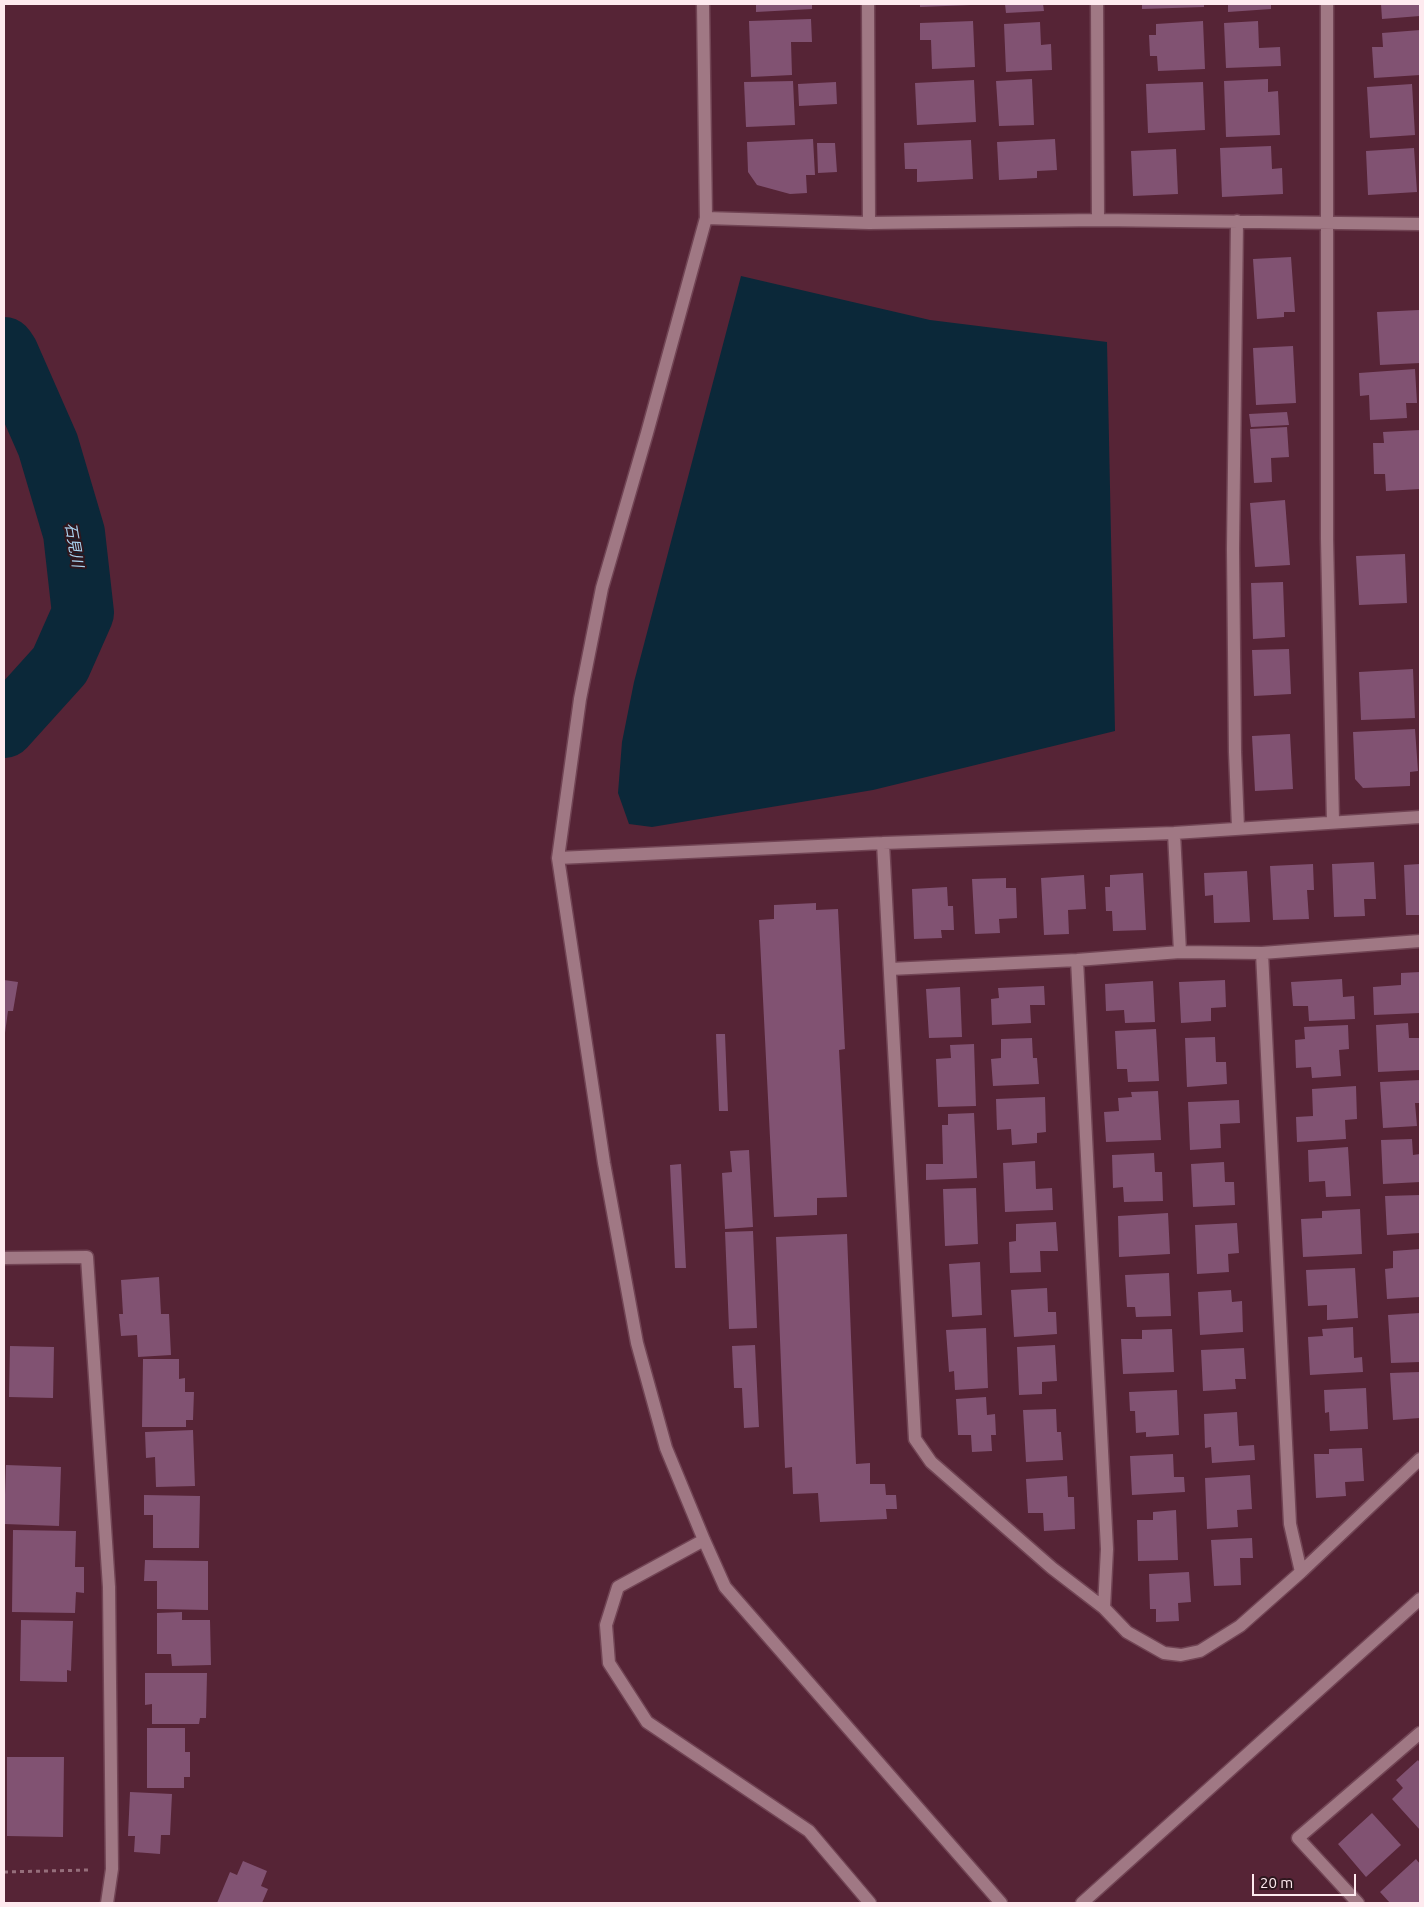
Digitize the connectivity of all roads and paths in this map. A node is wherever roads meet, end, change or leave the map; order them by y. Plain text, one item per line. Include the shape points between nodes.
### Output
1 (703, 4) edge
2 (868, 4) edge
3 (1097, 4) edge
4 (1327, 4) edge
5 (706, 218) junction
6 (1098, 220) junction
7 (1237, 221) junction
8 (1328, 222) junction
9 (869, 223) junction
10 (1420, 224) edge
11 (1420, 817) edge
12 (1333, 822) junction
13 (1238, 828) junction
14 (1174, 833) junction
15 (883, 843) junction
16 (558, 858) junction
17 (1420, 942) edge
18 (1180, 952) junction
19 (1262, 954) junction
20 (1077, 960) junction
21 (890, 969) junction
22 (4, 1258) edge
23 (1420, 1459) edge
24 (704, 1540) junction
25 (1301, 1572) junction
26 (1420, 1599) edge
27 (1104, 1608) junction
28 (1420, 1733) edge
29 (112, 1869) junction
30 (4, 1872) edge
31 (1086, 1900) edge
32 (107, 1903) edge
33 (870, 1903) edge
34 (1001, 1903) edge
35 (1358, 1903) edge

1 - 5 street
2 - 9 street
3 - 6 street
4 - 8 street
5 - 9 street
5 - 16 street via 602,588 580,699
6 - 7 street
6 - 9 street
7 - 8 street
7 - 13 street via 1233,549
8 - 10 street
8 - 12 street via 1327,539
11 - 12 street
12 - 13 street
13 - 14 street
14 - 15 street
14 - 18 street
15 - 16 street
15 - 21 street
16 - 24 street via 604,1162 637,1343 666,1448
17 - 19 street
18 - 19 street
18 - 20 street
19 - 25 street via 1290,1524
20 - 21 street
20 - 27 street via 1108,1549
21 - 27 street via 915,1440 931,1462 1052,1568
22 - 29 street via 87,1257 109,1587
23 - 25 street
24 - 33 street via 618,1587 606,1625 610,1662 647,1722 809,1832
24 - 34 street via 725,1587
25 - 27 street via 1240,1626 1200,1651 1181,1655 1164,1653 1127,1632
26 - 31 street
28 - 35 street via 1298,1838
29 - 30 path
29 - 32 street

